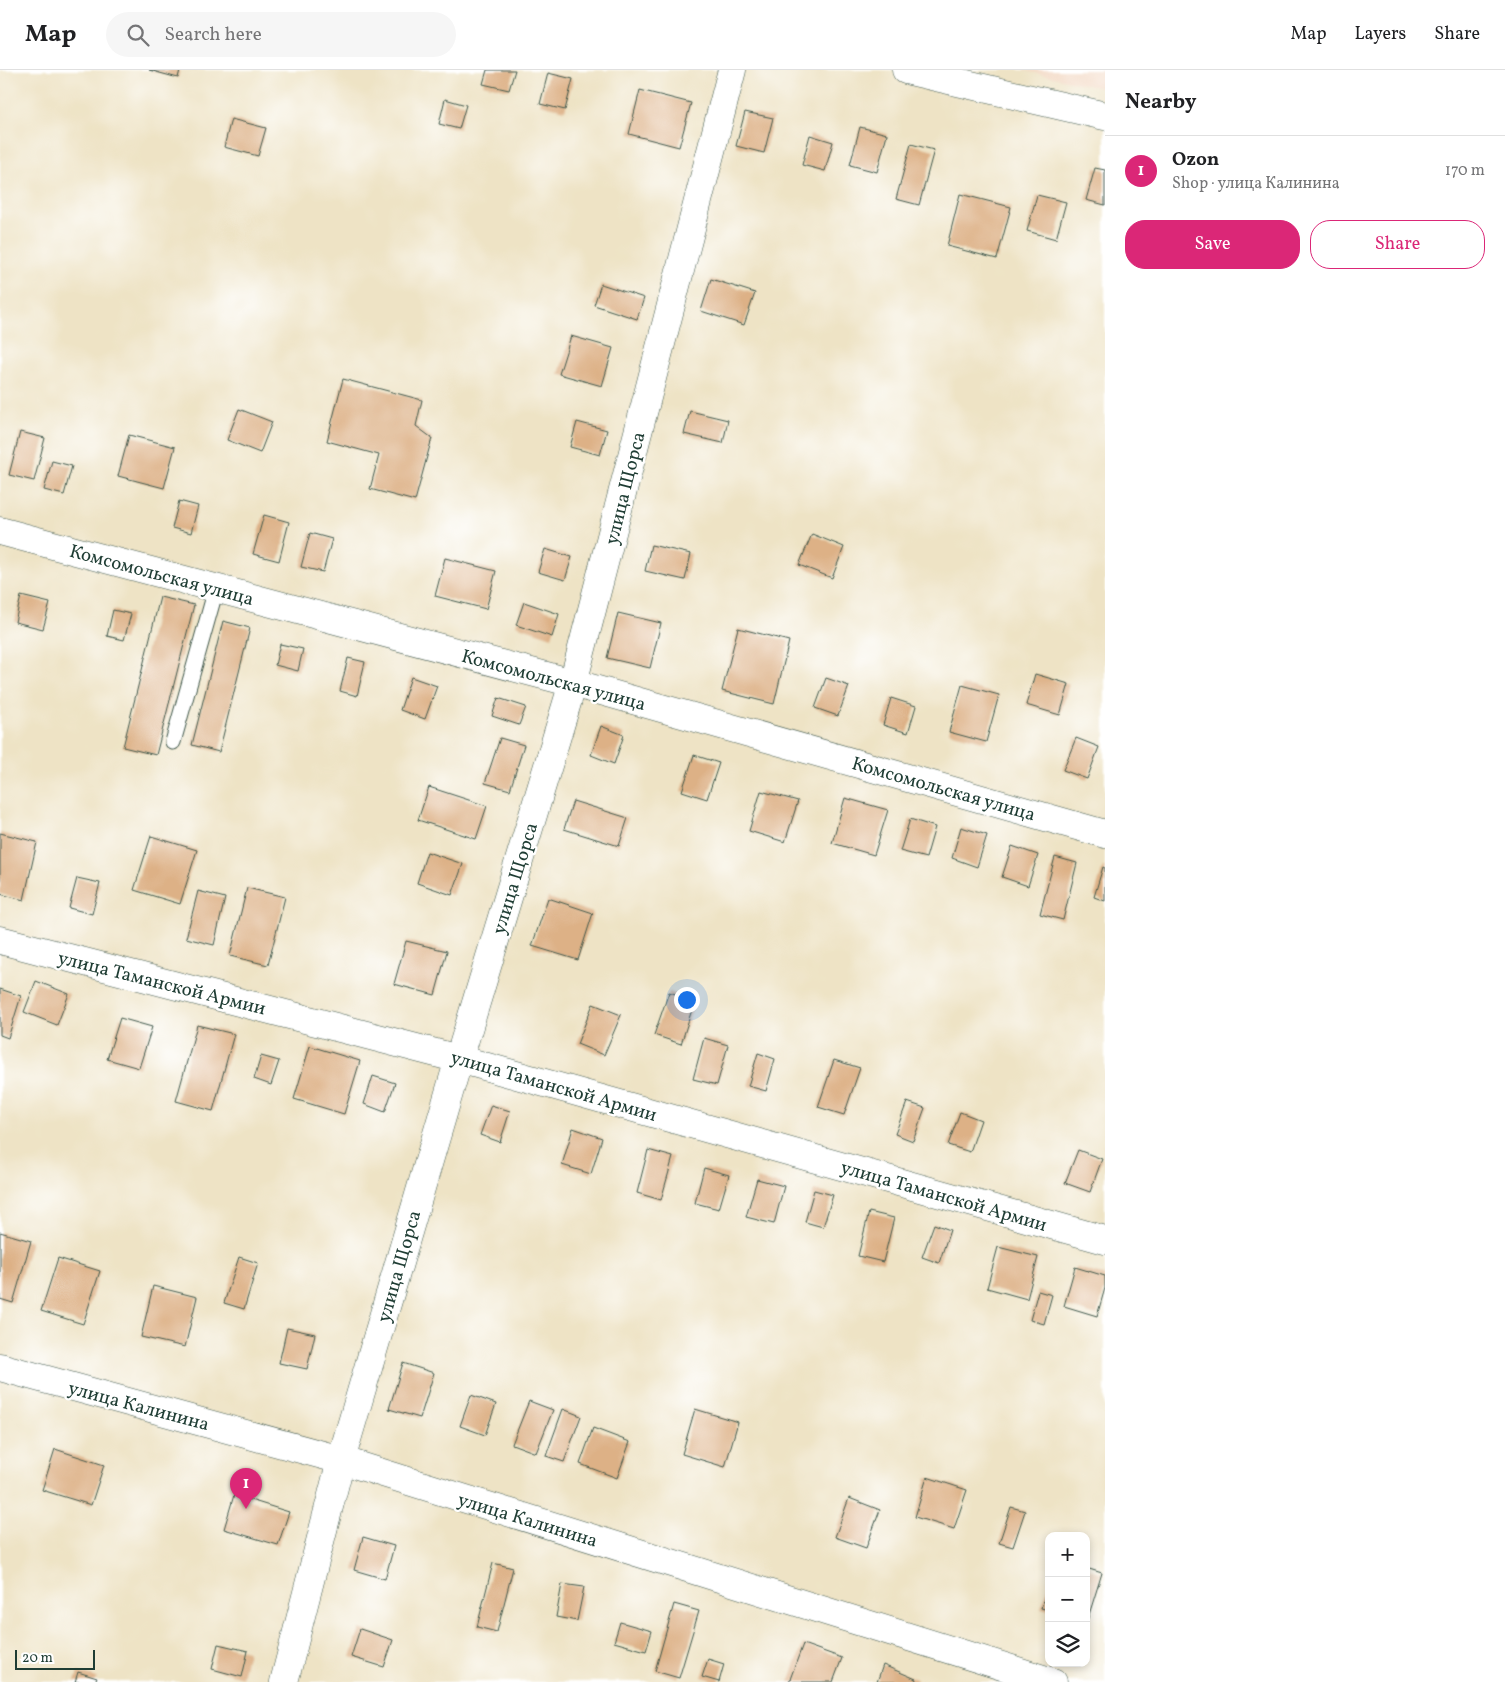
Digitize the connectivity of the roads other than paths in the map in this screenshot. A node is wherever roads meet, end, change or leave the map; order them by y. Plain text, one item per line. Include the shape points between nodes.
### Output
1 (732, 70) edge
2 (906, 70) edge
3 (1105, 116) edge
4 (0, 532) edge
5 (216, 589) junction
6 (574, 683) junction
7 (174, 742) dead end
8 (1105, 834) edge
9 (0, 940) edge
10 (459, 1059) junction
11 (1105, 1240) edge
12 (0, 1367) edge
13 (341, 1460) junction
14 (284, 1682) edge
15 (1053, 1682) edge

1 - 6 street, улица Щорса
2 - 3 street
4 - 5 street, Комсомольская улица
5 - 6 street, Комсомольская улица
5 - 7 lane
6 - 8 street, Комсомольская улица
6 - 10 street, улица Щорса
9 - 10 street, улица Таманской Армии
10 - 11 street, улица Таманской Армии
10 - 13 street, улица Щорса
12 - 13 street, улица Калинина
13 - 14 street, улица Щорса
13 - 15 street, улица Калинина

